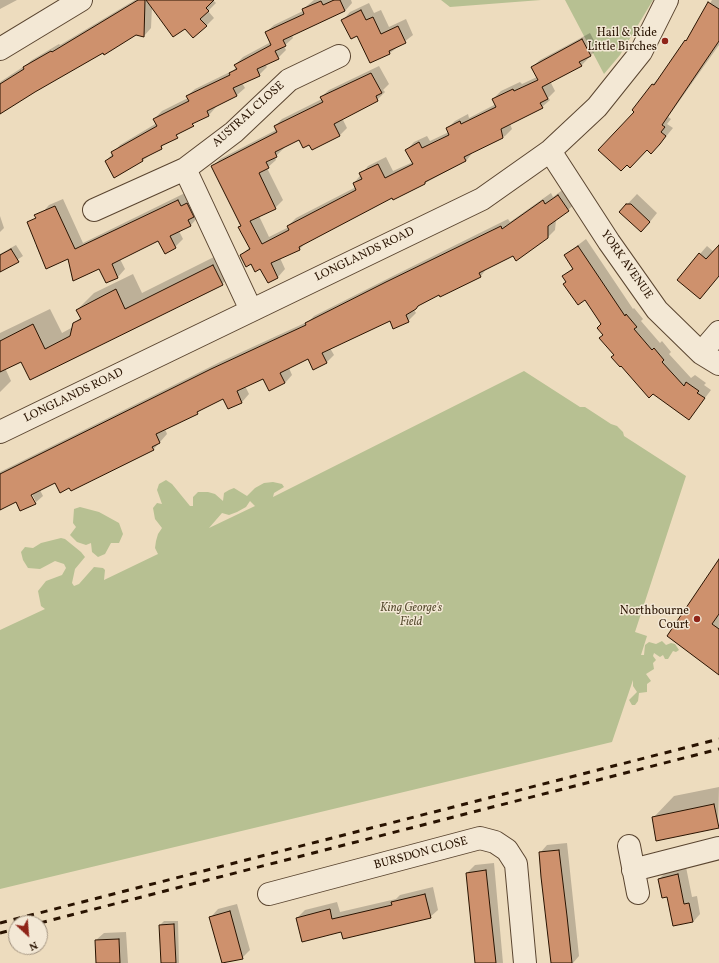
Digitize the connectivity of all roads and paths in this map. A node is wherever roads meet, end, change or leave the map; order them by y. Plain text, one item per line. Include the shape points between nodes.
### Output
1 (80, 0) edge
2 (668, 0) edge
3 (0, 49) edge
4 (339, 56) dead end
5 (550, 150) junction
6 (185, 169) junction
7 (94, 210) dead end
8 (251, 310) junction
9 (719, 332) edge
10 (701, 353) junction
11 (719, 364) edge
12 (0, 432) edge
13 (629, 846) dead end
14 (719, 848) edge
15 (634, 870) junction
16 (638, 893) dead end
17 (269, 894) dead end
18 (525, 963) edge

1 - 3 street
2 - 5 street, LONGLANDS ROAD via 641,52 597,107
4 - 6 street, AUSTRAL CLOSE via 288,80 234,132
5 - 8 street, LONGLANDS ROAD via 482,199
5 - 10 street, YORK AVENUE via 609,242 657,310
6 - 7 street, AUSTRAL CLOSE
6 - 8 street
8 - 12 street, LONGLANDS ROAD
9 - 10 street
10 - 11 street, YORK AVENUE
13 - 15 street
14 - 15 street
15 - 16 street
17 - 18 street, BURSDON CLOSE via 480,838 488,840 507,850 516,864

